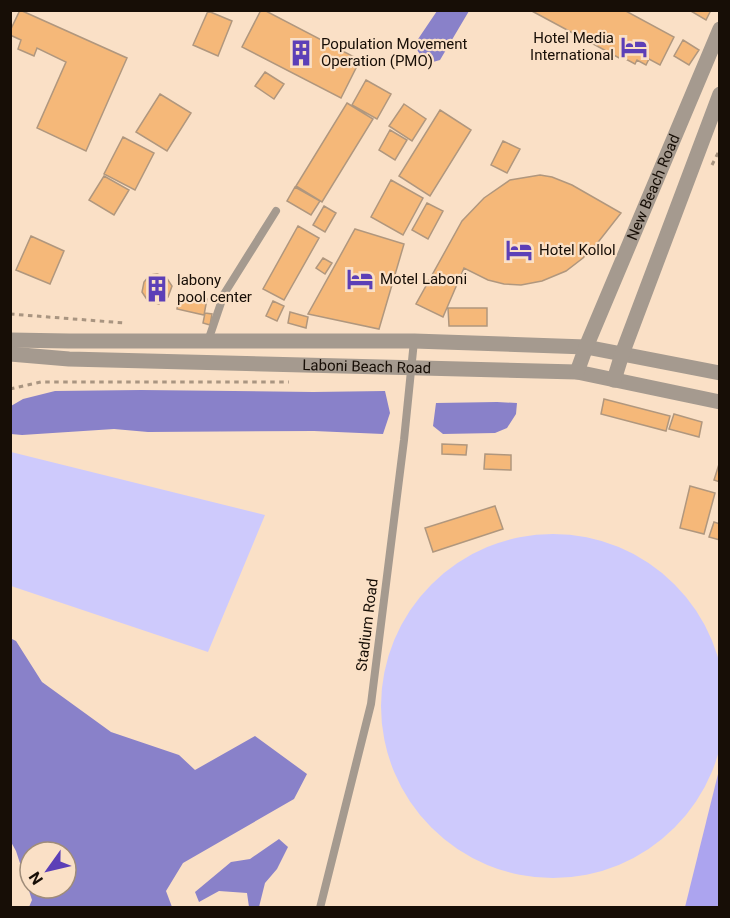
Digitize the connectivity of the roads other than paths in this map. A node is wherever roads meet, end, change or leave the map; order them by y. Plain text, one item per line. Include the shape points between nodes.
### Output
1 (720, 29) edge
2 (720, 94) edge
3 (276, 211) dead end
4 (10, 340) edge
5 (208, 341) junction
6 (414, 342) junction
7 (586, 347) junction
8 (10, 354) edge
9 (622, 354) junction
10 (411, 369) junction
11 (577, 372) junction
12 (720, 373) edge
13 (614, 380) junction
14 (720, 402) edge
15 (320, 908) edge

1 - 7 street, New Beach Road
2 - 9 street, New Beach Road
3 - 5 lane via 224,294
4 - 5 street, Laboni Beach Road
5 - 6 street, Laboni Beach Road
6 - 7 street, Laboni Beach Road
6 - 10 lane, Stadium Road
7 - 9 street, Laboni Beach Road
7 - 11 street, New Beach Road
8 - 10 street, Laboni Beach Road
9 - 12 street, Laboni Beach Road
9 - 13 street, New Beach Road
10 - 11 street, Laboni Beach Road
10 - 15 lane, Stadium Road via 371,705
11 - 13 street, Laboni Beach Road
13 - 14 street, Laboni Beach Road

